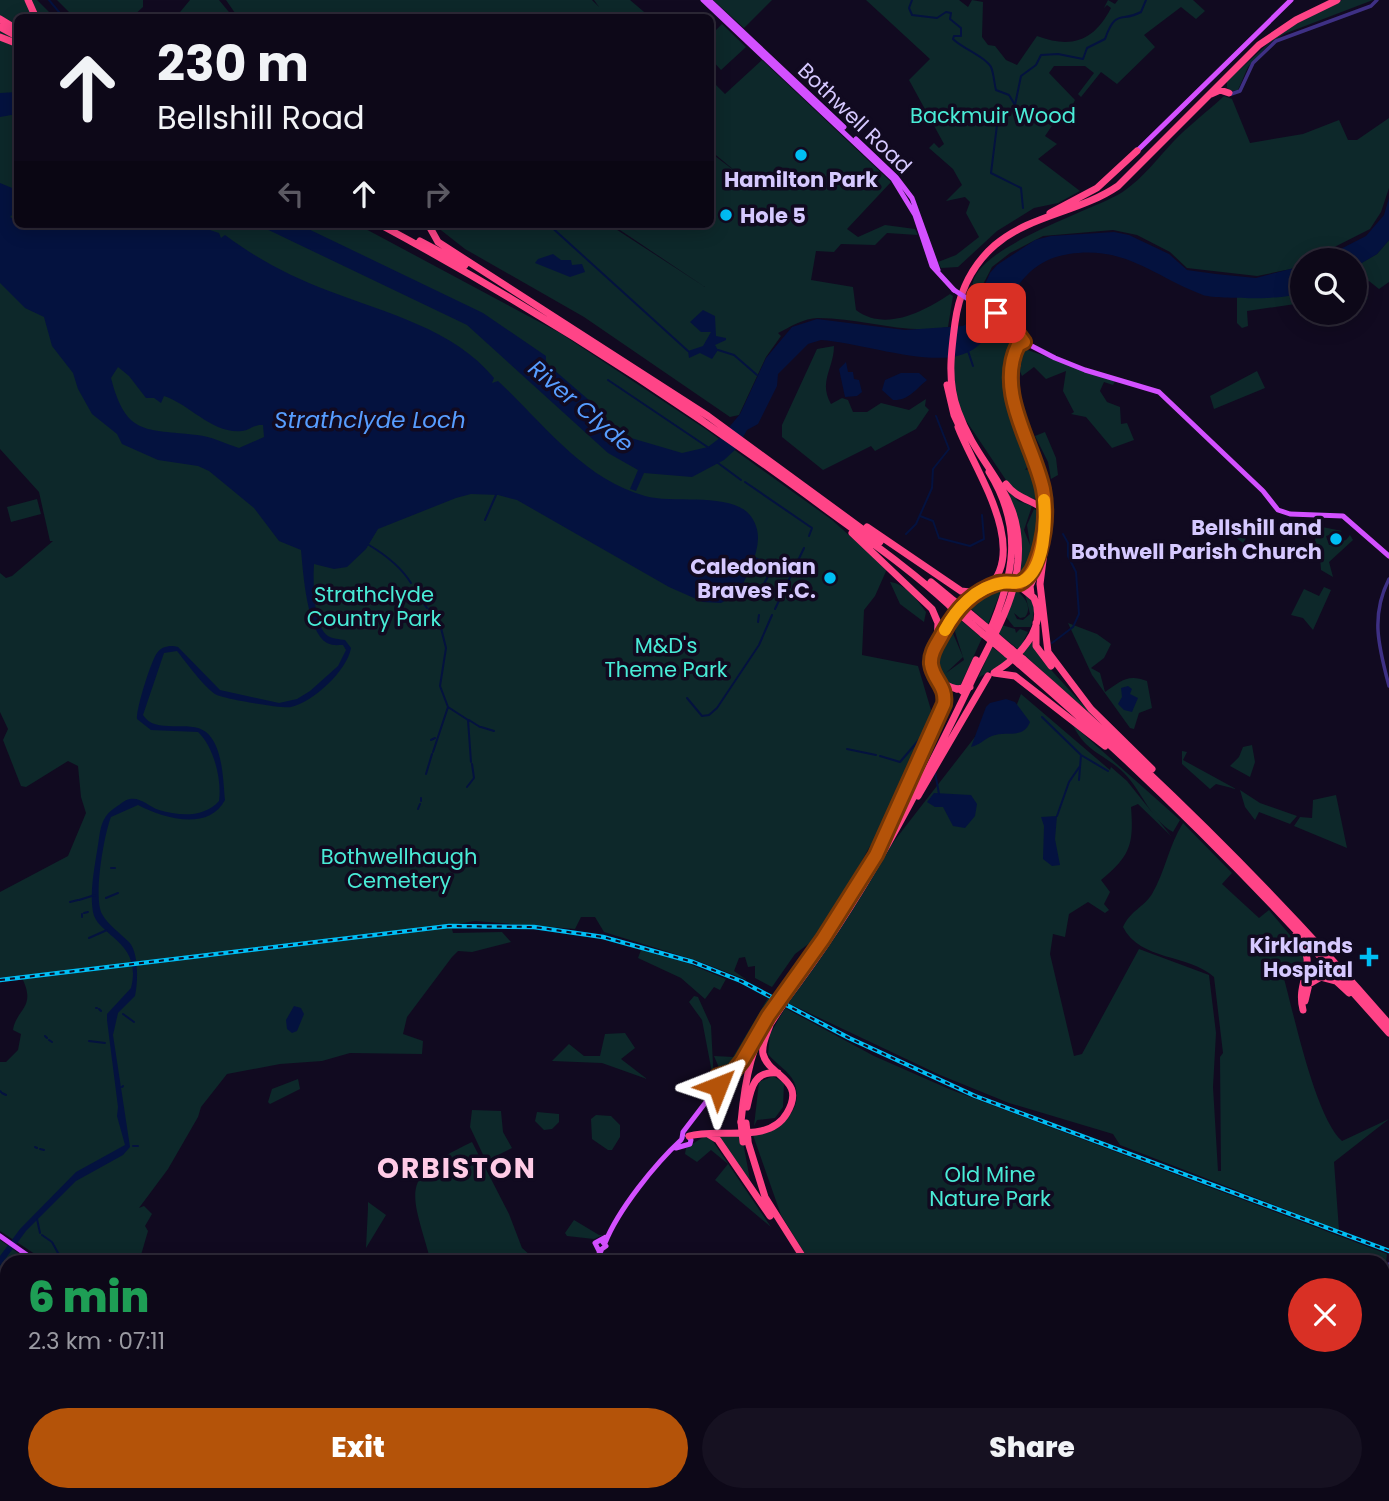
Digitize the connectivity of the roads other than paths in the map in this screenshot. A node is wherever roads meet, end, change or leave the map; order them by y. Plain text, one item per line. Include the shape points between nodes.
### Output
1 (703, 0) edge
2 (709, 0) edge
3 (1291, 0) edge
4 (1326, 0) edge
5 (1337, 0) edge
6 (1377, 0) edge
7 (742, 34) junction
8 (1230, 73) junction
9 (1229, 93) junction
10 (1208, 95) junction
11 (1137, 151) joint
12 (1050, 213) junction
13 (386, 228) edge
14 (396, 228) edge
15 (430, 228) edge
16 (512, 290) junction
17 (954, 318) junction
18 (1024, 342) junction
19 (948, 366) junction
20 (706, 419) junction
21 (955, 419) junction
22 (965, 426) junction
23 (1045, 493) junction
24 (1025, 501) junction
25 (827, 505) junction
26 (1047, 516) junction
27 (1389, 556) edge
28 (1389, 579) edge
29 (1018, 584) junction
30 (988, 588) junction
31 (1031, 590) junction
32 (979, 593) junction
33 (1036, 623) junction
34 (937, 644) junction
35 (1021, 662) junction
36 (991, 674) junction
37 (942, 683) junction
38 (1389, 686) edge
39 (1139, 771) junction
40 (1152, 775) junction
41 (887, 838) junction
42 (1258, 879) junction
43 (1258, 889) junction
44 (769, 1019) junction
45 (1389, 1024) edge
46 (1389, 1033) edge
47 (782, 1074) junction
48 (720, 1080) joint
49 (746, 1111) junction
50 (744, 1122) junction
51 (711, 1133) junction
52 (686, 1139) junction
53 (746, 1142) junction
54 (770, 1216) junction
55 (0, 1236) edge
56 (26, 1255) edge
57 (596, 1255) edge
58 (795, 1255) edge
59 (802, 1255) edge

1 - 7 main road, Bothwell Road
2 - 7 main road, Bothwell Road
3 - 11 main road
4 - 12 highway via 1286,20 1256,43 1116,182
5 - 8 highway via 1277,32
6 - 9 street via 1279,39 1257,57 1238,92
7 - 18 main road, Bothwell Road, bridge via 893,179 908,200 932,266 954,290 1004,318
8 - 9 highway via 1224,85
8 - 10 highway
9 - 10 highway via 1220,90
10 - 17 highway via 1118,186 1017,230 993,247 970,274
11 - 12 highway via 1097,188
12 - 17 highway via 1008,230 981,253 962,281
13 - 20 highway
14 - 16 highway
15 - 16 highway via 438,242
16 - 20 highway
17 - 19 highway
18 - 23 highway via 1014,355 1011,382
18 - 27 main road via 1085,370 1159,392 1283,512 1343,516
19 - 21 highway via 947,390
19 - 22 highway via 955,404
20 - 25 highway
21 - 30 highway via 988,487 998,523 1002,564 998,578
21 - 41 highway via 1006,508 1012,547 1008,584 954,708
22 - 24 highway via 1010,489
22 - 41 highway via 1011,506 1018,541 1017,571 1010,597 959,709
23 - 24 highway via 1035,502
23 - 26 highway
24 - 26 highway
25 - 32 highway via 961,591
25 - 34 highway via 932,609 938,623
25 - 35 highway, bridge
26 - 29 highway via 1033,571
26 - 31 highway via 1043,552
26 - 42 highway via 1040,584 1045,644 1052,661 1091,709
28 - 38 street via 1376,623
29 - 30 highway, bridge
29 - 31 highway
30 - 32 highway
31 - 33 highway via 1038,608
32 - 34 highway via 958,608
33 - 36 highway via 1016,657
33 - 40 highway via 1034,642 1041,656
34 - 37 highway via 931,662
35 - 39 highway
35 - 40 highway
36 - 37 highway, bridge via 957,689
36 - 39 highway via 1015,676
36 - 41 highway via 935,769
37 - 41 highway via 944,704
39 - 43 highway
40 - 42 highway
41 - 44 highway
42 - 45 highway
43 - 46 highway
43 - 46 highway via 1307,952 1309,962 1300,995 1304,1009 1309,984 1328,977
44 - 47 highway via 764,1056
44 - 48 highway via 742,1061
44 - 49 highway via 752,1066
44 - 50 highway via 748,1066
47 - 49 highway via 758,1076
47 - 51 highway via 792,1093 782,1121 760,1131
48 - 52 main road via 686,1128
49 - 50 highway
50 - 53 highway, bridge
51 - 52 highway
51 - 54 highway
52 - 57 main road via 667,1153
53 - 54 highway via 752,1180
53 - 59 highway via 765,1197
54 - 58 highway
55 - 56 main road

